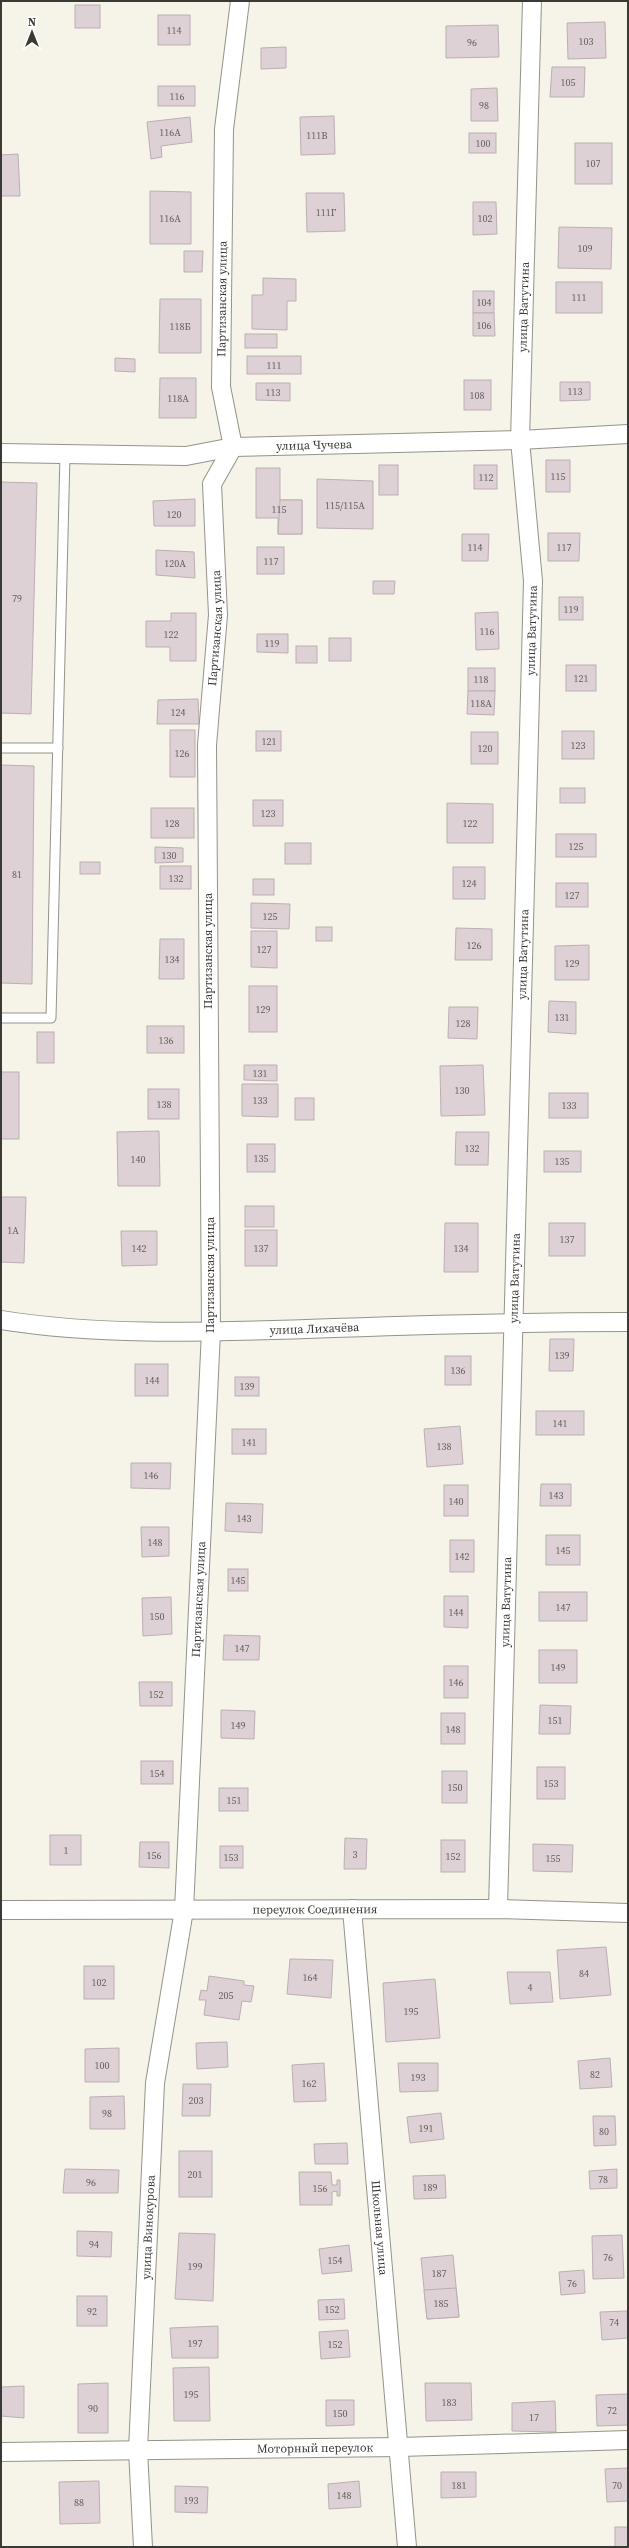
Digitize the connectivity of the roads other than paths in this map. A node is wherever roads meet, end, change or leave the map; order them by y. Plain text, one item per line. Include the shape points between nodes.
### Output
1 (240, 1) edge
2 (532, 1) edge
3 (628, 434) edge
4 (520, 440) junction
5 (233, 447) junction
6 (1, 453) edge
7 (65, 455) junction
8 (1, 748) edge
9 (58, 748) junction
10 (1, 1018) edge
11 (1, 1320) edge
12 (514, 1322) junction
13 (628, 1322) edge
14 (211, 1332) junction
15 (352, 1909) junction
16 (498, 1909) junction
17 (1, 1910) edge
18 (184, 1910) junction
19 (628, 1913) edge
20 (628, 2440) edge
21 (400, 2447) junction
22 (138, 2450) junction
23 (1, 2452) edge
24 (143, 2547) edge
25 (407, 2547) edge

1 - 5 street, Партизанская улица via 224,129 221,387
2 - 4 street, улица Ватутина
3 - 4 street, улица Чучева
4 - 5 street, улица Чучева
4 - 12 street, улица Ватутина via 532,581
5 - 7 street, улица Чучева via 186,456
5 - 14 street, Партизанская улица via 212,484 218,615 207,745
6 - 7 street, улица Чучева
7 - 9 lane
8 - 9 lane
9 - 10 lane via 51,1018
11 - 14 street, улица Лихачёва via 49,1328
12 - 13 street, улица Лихачёва
12 - 14 street, улица Лихачёва
12 - 16 street, улица Ватутина
14 - 18 street, Партизанская улица
15 - 16 street, переулок Соединения
15 - 18 street, переулок Соединения
15 - 21 street, Школьная улица
16 - 19 street, переулок Соединения
17 - 18 street, переулок Соединения
18 - 22 street, улица Винокурова via 155,2083
20 - 21 street, Моторный переулок
21 - 22 street, Моторный переулок
21 - 25 street, Школьная улица
22 - 23 street, Моторный переулок
22 - 24 street, улица Винокурова

